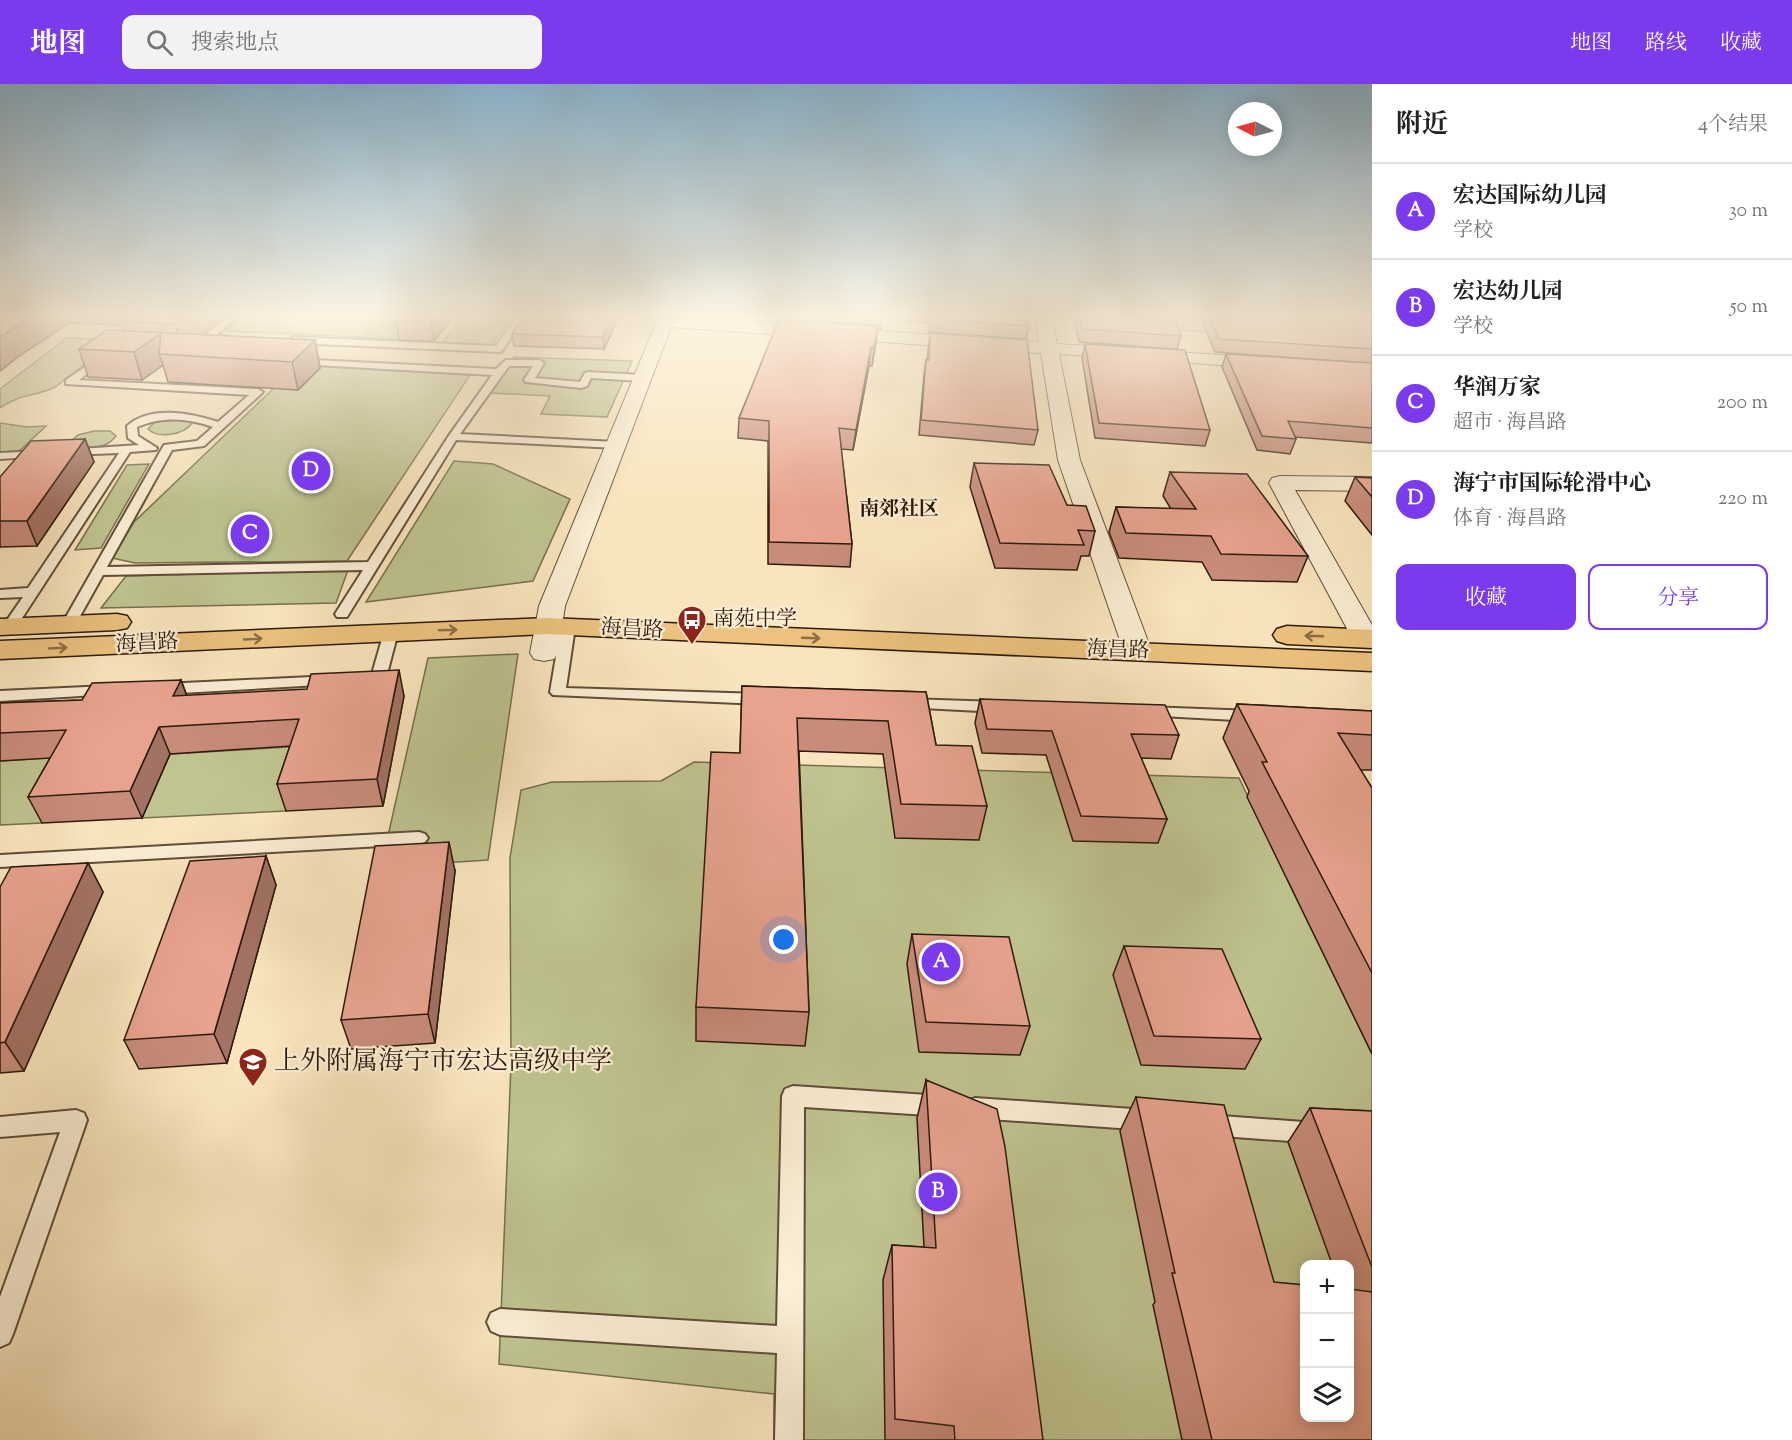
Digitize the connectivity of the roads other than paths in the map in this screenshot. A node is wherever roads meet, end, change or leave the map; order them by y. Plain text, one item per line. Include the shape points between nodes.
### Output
1 (73, 379) edge
2 (494, 379) edge
3 (529, 379) edge
4 (585, 379) edge
5 (642, 379) edge
6 (1055, 379) edge
7 (220, 426) junction
8 (453, 437) junction
9 (616, 445) junction
10 (168, 447) junction
11 (152, 448) junction
12 (127, 449) junction
13 (0, 456) edge
14 (1372, 484) edge
15 (373, 566) junction
16 (99, 571) junction
17 (33, 592) junction
18 (0, 594) edge
19 (342, 614) junction
20 (69, 624) junction
21 (553, 628) junction
22 (391, 632) junction
23 (3, 635) edge
24 (1133, 641) junction
25 (1370, 646) edge
26 (142, 690) edge
27 (118, 691) edge
28 (0, 696) edge
29 (782, 699) edge
30 (897, 703) edge
31 (1013, 707) edge
32 (1129, 711) edge
33 (1268, 716) edge
34 (419, 838) dead end
35 (0, 861) edge
36 (0, 1127) edge
37 (1337, 1134) edge
38 (500, 1322) dead end
39 (0, 1334) edge
40 (790, 1340) junction
41 (789, 1440) edge

1 - 7 lane via 69,382 258,392
2 - 8 lane
3 - 4 lane via 581,385
5 - 9 street
6 - 24 street via 1069,460
7 - 10 lane via 200,444
7 - 11 lane via 180,414 146,418 132,426 133,438
8 - 9 lane
8 - 15 lane
9 - 21 street
10 - 11 lane
10 - 16 lane
11 - 12 lane
12 - 13 lane
12 - 17 lane
14 - 25 street via 1280,483
15 - 16 lane
15 - 19 lane
16 - 20 lane
17 - 18 lane
17 - 23 lane
19 - 20 main road, 海昌路
19 - 21 main road, 海昌路
20 - 23 main road, 海昌路
22 -> 21 main road, 海昌路
21 - 24 main road, 海昌路
21 - 29 lane via 558,692
23 -> 22 main road, 海昌路
22 - 26 lane via 378,678
24 - 25 main road, 海昌路
27 - 28 lane
30 - 31 lane
32 - 33 lane
34 - 35 lane
36 - 39 lane via 76,1120
37 - 40 lane via 794,1096
38 - 40 lane
40 - 41 lane

